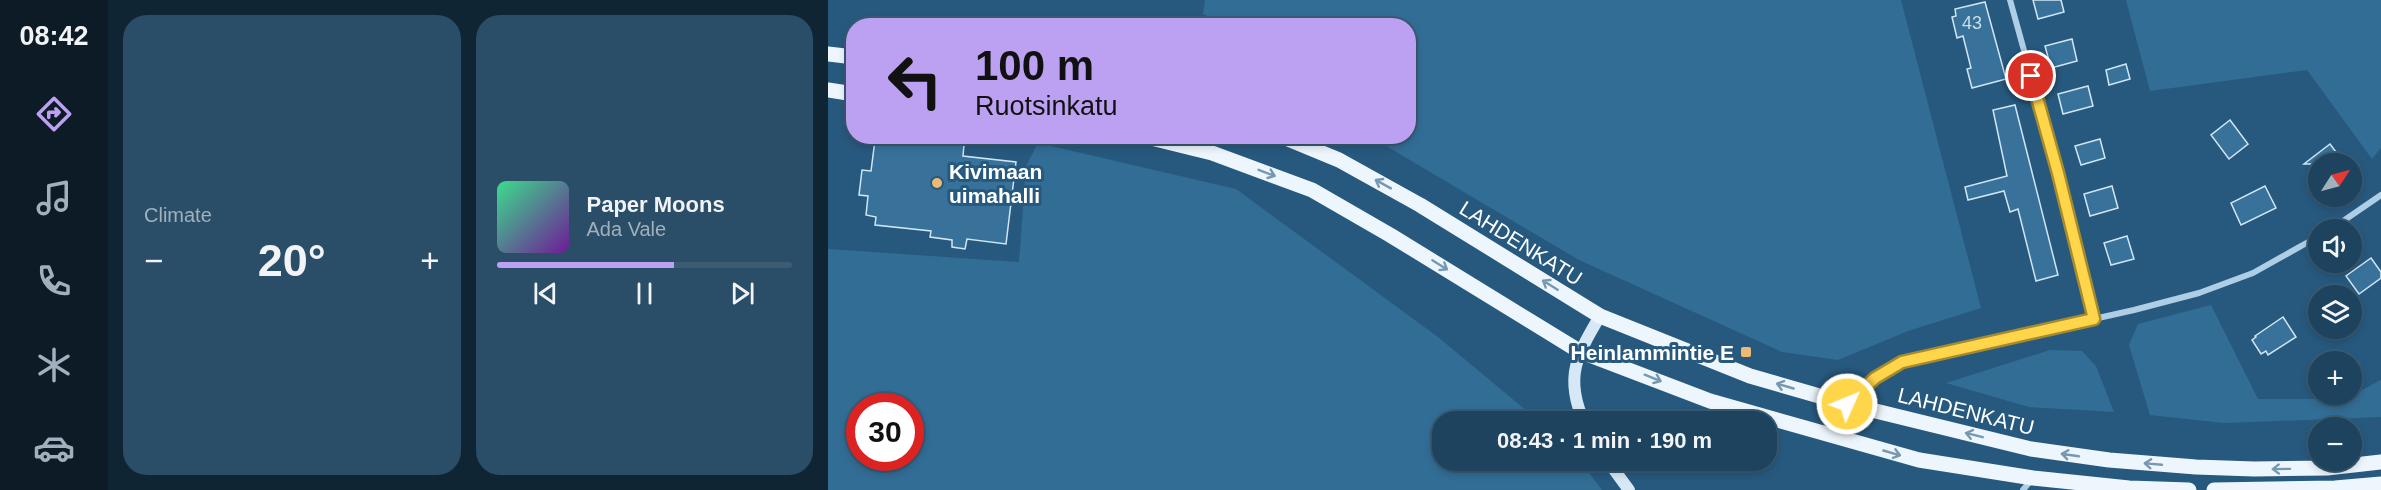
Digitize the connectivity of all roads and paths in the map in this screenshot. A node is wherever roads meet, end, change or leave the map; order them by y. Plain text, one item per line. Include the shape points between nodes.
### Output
1 (2010, 0) edge
2 (828, 54) edge
3 (846, 56) edge
4 (828, 90) edge
5 (846, 93) edge
6 (1175, 144) edge
7 (1300, 144) edge
8 (2381, 195) edge
9 (2346, 219) edge
10 (2308, 242) edge
11 (1600, 316) junction
12 (2094, 319) junction
13 (1579, 351) junction
14 (1847, 404) junction
15 (1580, 411) edge
16 (1836, 436) junction
17 (2381, 462) edge
18 (1615, 471) edge
19 (2028, 484) edge
20 (2381, 484) edge
21 (1629, 490) edge
22 (2189, 490) edge
23 (2214, 490) edge

1 - 12 street
2 - 3 main road
4 - 5 main road
6 -> 13 main road via 1212,153 1312,190
11 -> 7 main road, LAHDENKATU via 1410,200 1339,160
8 - 9 street
10 - 12 street via 2253,273 2199,293
11 - 13 street
14 -> 11 main road, LAHDENKATU via 1750,376
12 - 14 street via 1902,362 1875,378
13 - 15 street via 1573,373
13 -> 16 main road via 1710,401
14 - 16 street
17 -> 14 main road, LAHDENKATU via 2327,468 2254,469 2109,460 2031,449
16 -> 19 main road via 1919,460
18 - 21 street
19 - 22 main road
20 - 23 main road

